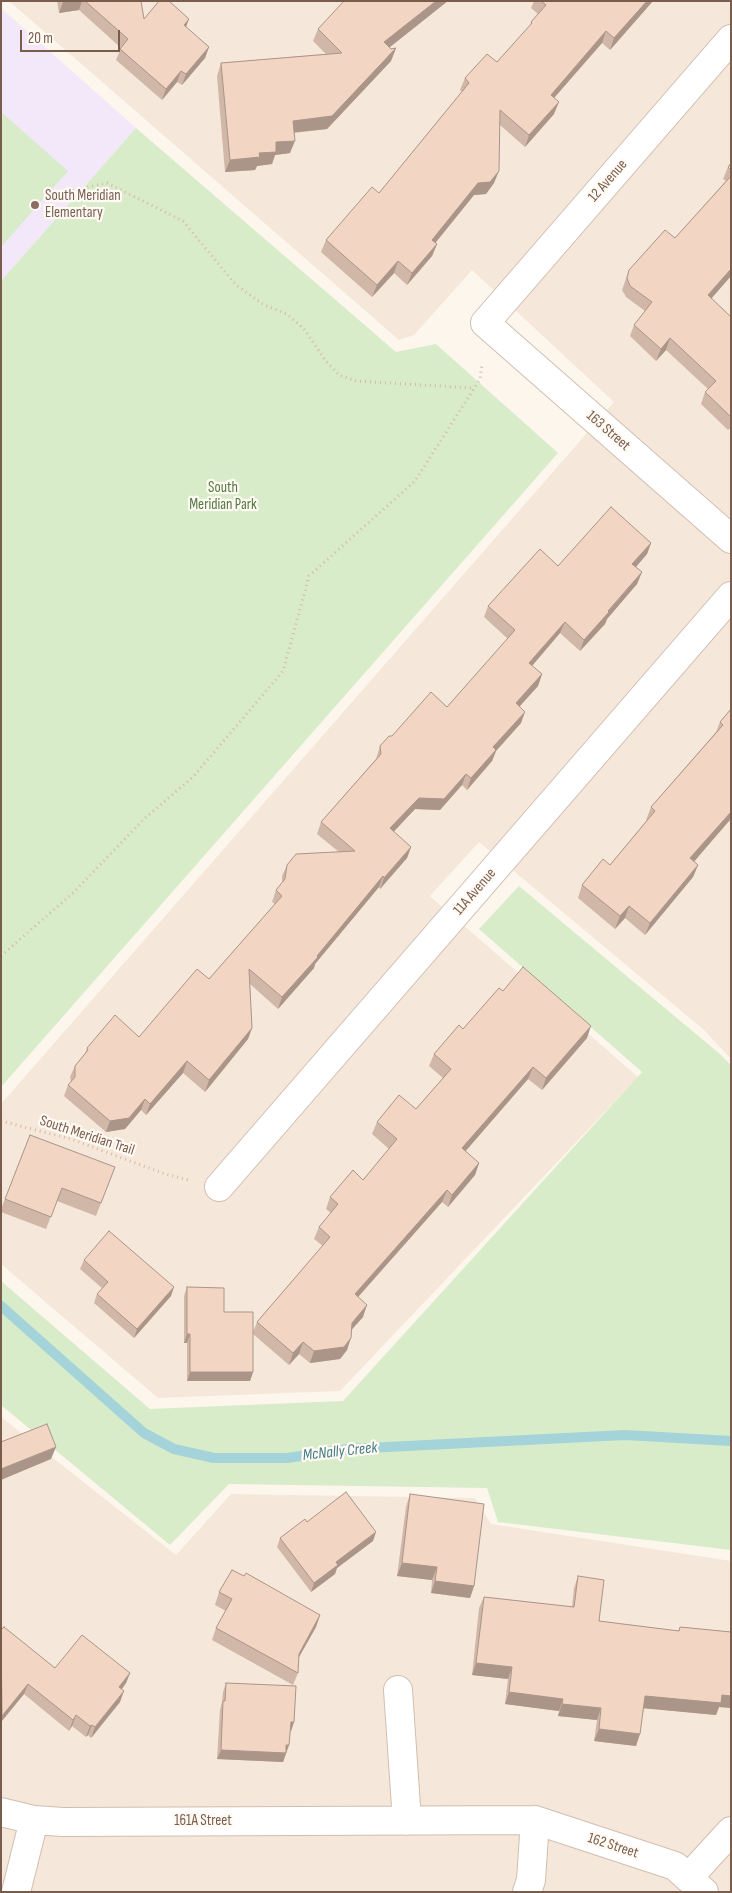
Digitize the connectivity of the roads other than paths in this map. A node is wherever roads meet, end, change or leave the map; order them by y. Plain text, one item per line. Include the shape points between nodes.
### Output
1 (731, 39) edge
2 (485, 323) joint
3 (731, 539) edge
4 (731, 596) edge
5 (219, 1188) dead end
6 (398, 1690) dead end
7 (1, 1812) edge
8 (34, 1820) junction
9 (407, 1820) junction
10 (535, 1820) junction
11 (731, 1831) edge
12 (696, 1885) edge
13 (16, 1892) edge
14 (527, 1892) edge

1 - 2 street, 12 Avenue
2 - 3 street, 163 Street
4 - 5 street, 11A Avenue
6 - 9 street
7 - 8 street, 161A Street
8 - 9 street, 161A Street
8 - 13 street
9 - 10 street, 161A Street
10 - 12 street, 162 Street via 675,1866
10 - 14 street via 531,1880
11 - 12 street, 162 Street

